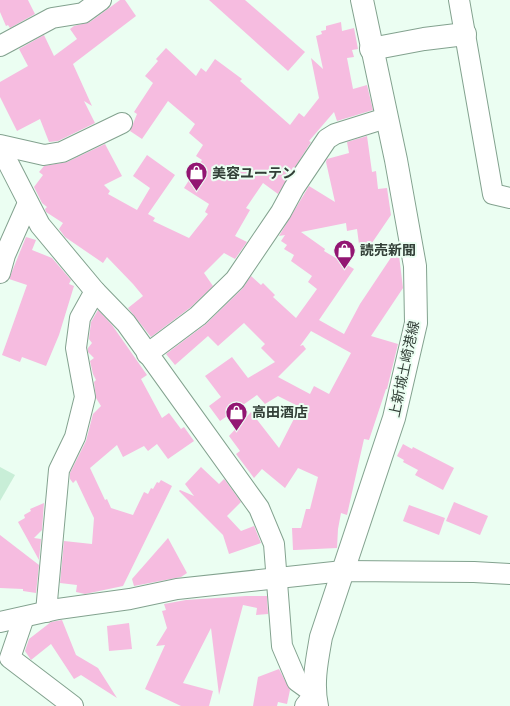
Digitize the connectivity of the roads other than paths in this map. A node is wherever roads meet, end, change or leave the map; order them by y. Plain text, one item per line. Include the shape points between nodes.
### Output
1 (100, 0) edge
2 (362, 0) edge
3 (460, 0) edge
4 (465, 34) junction
5 (0, 46) edge
6 (371, 49) junction
7 (386, 118) junction
8 (122, 123) dead end
9 (0, 146) edge
10 (510, 198) edge
11 (28, 203) junction
12 (2, 261) edge
13 (95, 291) junction
14 (147, 354) junction
15 (343, 571) junction
16 (510, 574) edge
17 (277, 579) junction
18 (46, 612) junction
19 (24, 617) junction
20 (0, 622) edge
21 (312, 702) edge
22 (73, 706) edge

1 - 5 street via 83,13 52,18
2 - 6 main road, 上新城土崎港線
3 - 4 street
4 - 6 main road
4 - 10 street via 493,194
6 - 7 main road, 上新城土崎港線
7 - 14 street via 335,134 328,139 235,280 198,316
7 - 15 main road, 上新城土崎港線 via 415,266 416,323 394,418
8 - 9 street via 62,152 44,156
9 - 11 street
11 - 12 street
11 - 13 street via 40,225
13 - 14 street via 126,323
13 - 18 street via 80,318 76,348 85,397 74,437 59,470
14 - 17 street via 259,508 274,544
15 - 16 street
15 - 17 street
15 - 21 main road, 上新城土崎港線 via 321,637
17 - 18 street via 177,589
17 - 21 street via 282,646 297,681
18 - 19 street
19 - 20 street
19 - 22 street via 10,658

